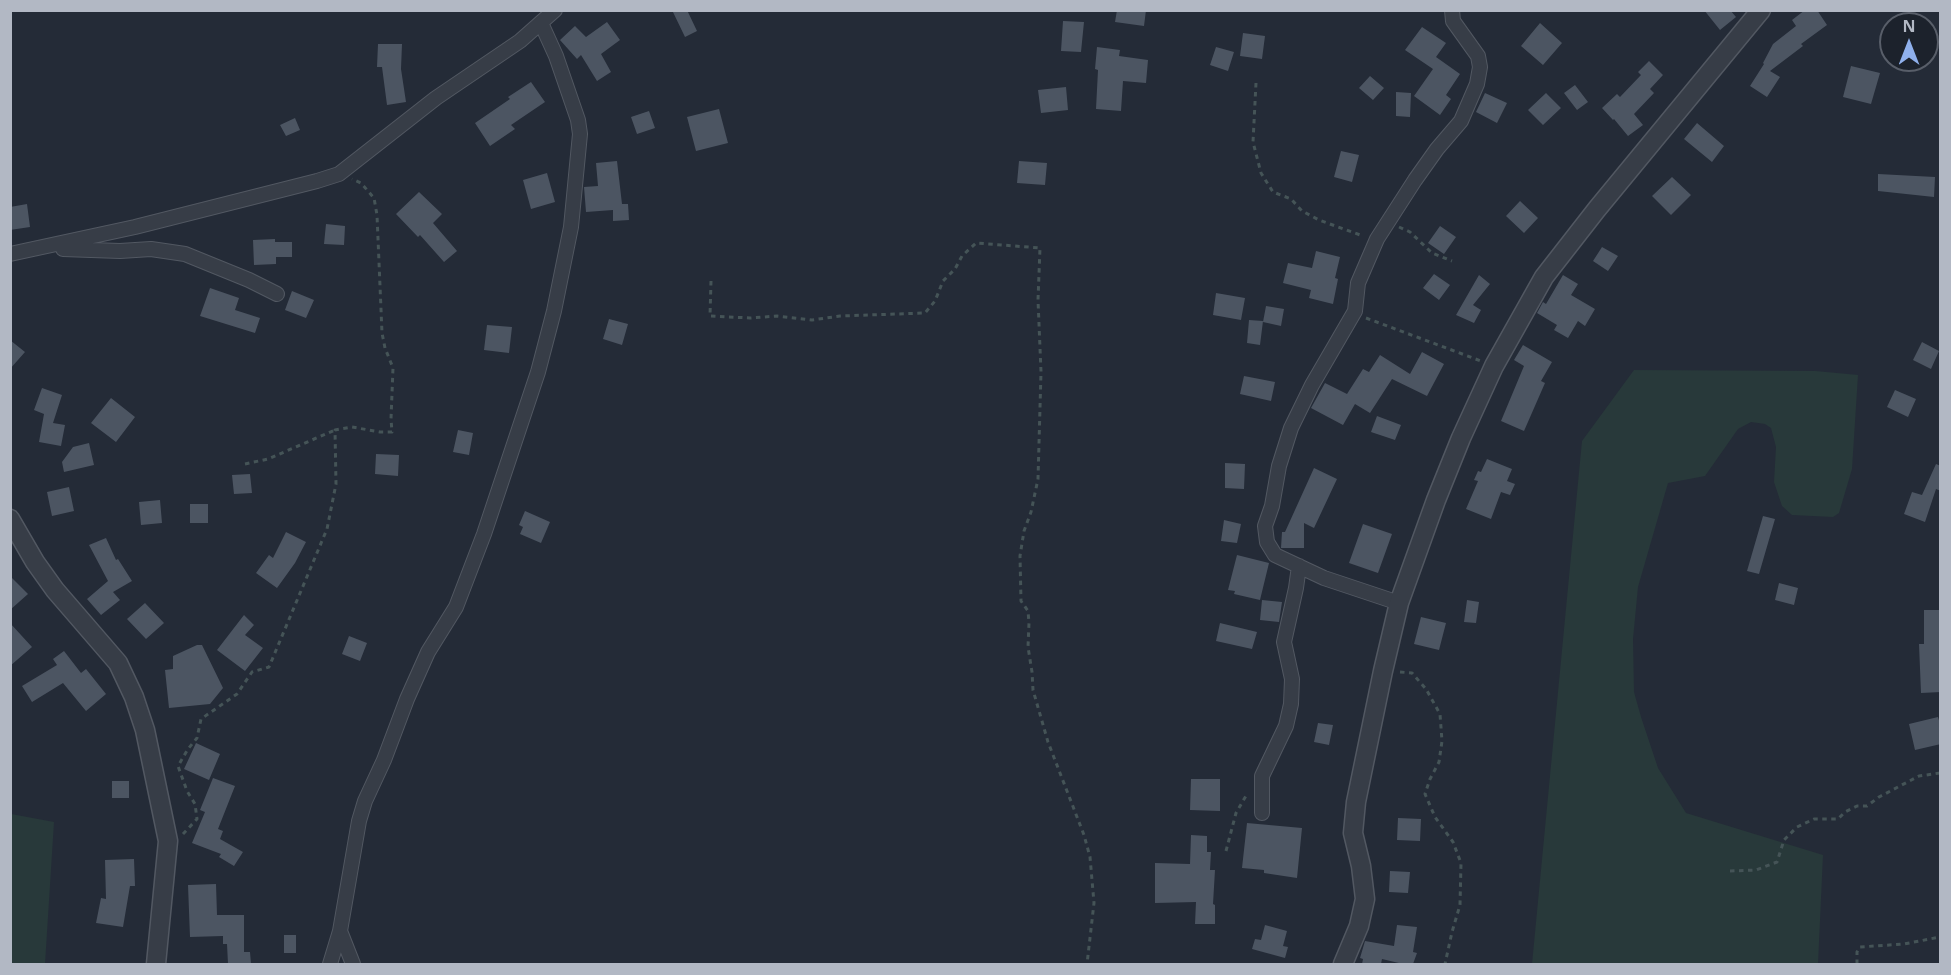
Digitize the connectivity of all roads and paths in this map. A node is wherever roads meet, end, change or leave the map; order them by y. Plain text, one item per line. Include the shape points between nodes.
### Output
1 (555, 10) edge
2 (1452, 10) edge
3 (1761, 10) edge
4 (541, 23) junction
5 (1256, 83) dead end
6 (339, 174) junction
7 (1394, 211) junction
8 (1377, 239) junction
9 (42, 248) junction
10 (10, 255) edge
11 (1452, 261) dead end
12 (711, 281) dead end
13 (277, 294) dead end
14 (1355, 311) junction
15 (1494, 366) junction
16 (335, 430) junction
17 (245, 464) dead end
18 (10, 519) edge
19 (1299, 566) junction
20 (1399, 603) junction
21 (1383, 671) junction
22 (1941, 773) edge
23 (1262, 776) junction
24 (1262, 813) dead end
25 (168, 841) junction
26 (1226, 851) dead end
27 (1730, 871) dead end
28 (340, 931) junction
29 (1941, 937) edge
30 (156, 964) edge
31 (330, 964) edge
32 (353, 964) edge
33 (1087, 964) edge
34 (1344, 964) edge
35 (1445, 964) edge
36 (1857, 964) edge

1 - 4 street
2 - 7 street via 1453,21 1478,56 1477,84 1461,121
3 - 15 street via 1544,277
4 - 6 street
4 - 28 street via 556,56 580,134 571,228 554,311 534,383 456,608 428,652 365,801
5 - 8 path via 1253,142 1261,173 1273,192 1291,199 1319,220
6 - 9 street
6 - 16 path via 361,183 374,198 382,333 393,368 393,384 392,432 352,427
7 - 8 street
7 - 11 path via 1399,228 1410,232 1432,253
8 - 14 street via 1358,283
9 - 10 street
9 - 13 street via 151,249 185,254
12 - 33 path via 710,316 812,320 926,313 943,281 976,243 1040,248 1038,479 1020,556 1021,601 1028,611 1033,690 1090,857 1094,903
14 - 15 path
14 - 19 street via 1291,428 1265,526 1267,542 1275,555
15 - 20 street via 1436,500
16 - 17 path via 268,459
16 - 25 path via 336,484 327,530 307,581 270,667 252,672 237,694 201,719 196,738 178,766 195,804 196,819
18 - 25 street via 55,590 118,663 146,730
19 - 20 street
19 - 23 street via 1284,642 1292,679 1291,704 1286,726
20 - 21 street
21 - 34 street via 1353,833 1365,899
21 - 35 path via 1412,674 1440,714 1439,762 1425,794 1461,863 1460,905
22 - 27 path via 1920,776 1838,819 1814,819 1797,827 1784,840 1777,862 1756,870
23 - 24 street
23 - 26 path via 1236,813
25 - 30 street
28 - 31 street
28 - 32 street
29 - 36 path via 1860,947

